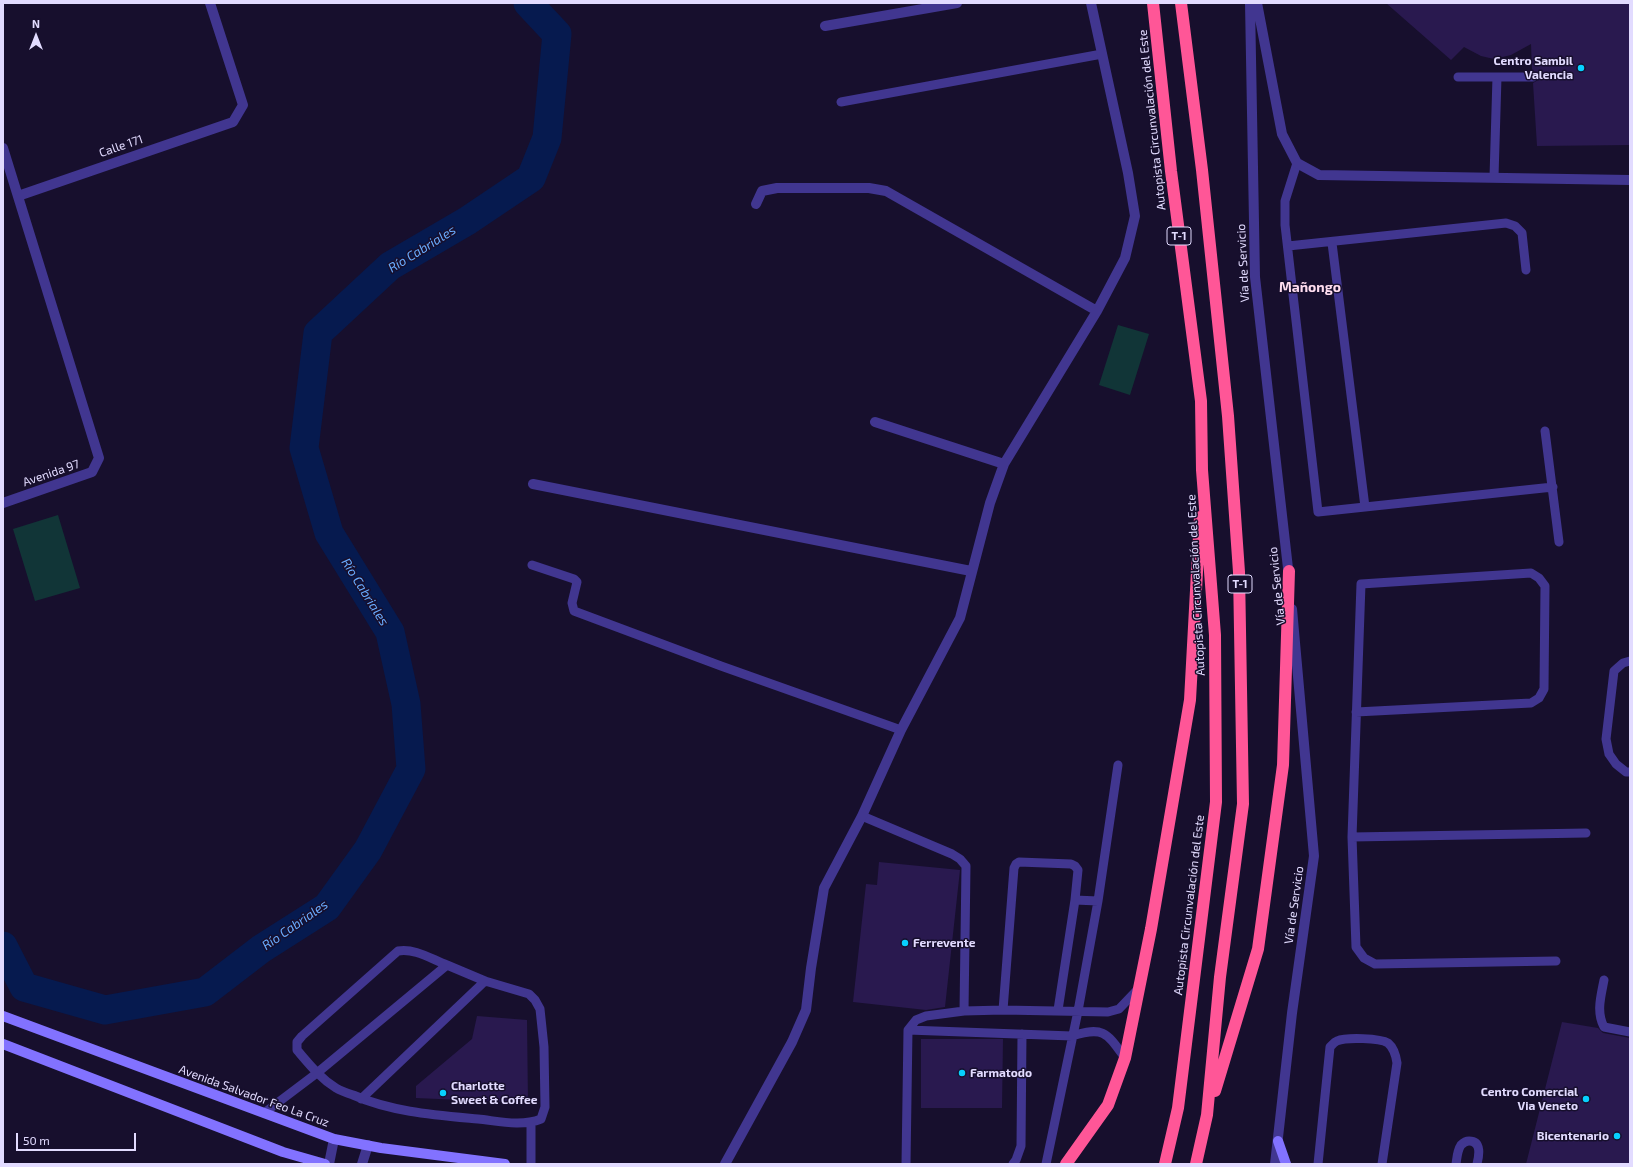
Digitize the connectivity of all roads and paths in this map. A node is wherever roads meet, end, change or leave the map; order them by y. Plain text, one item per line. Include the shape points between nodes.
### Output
1 (210, 3) edge
2 (957, 3) edge
3 (1091, 3) edge
4 (1153, 3) edge
5 (1181, 3) edge
6 (1250, 3) edge
7 (1257, 3) edge
8 (825, 26) dead end
9 (1102, 54) junction
10 (1458, 77) dead end
11 (1497, 77) junction
12 (1533, 77) dead end
13 (841, 102) dead end
14 (3, 148) edge
15 (1296, 163) junction
16 (1494, 177) junction
17 (1630, 180) edge
18 (18, 196) junction
19 (756, 204) dead end
20 (1332, 243) junction
21 (1288, 246) junction
22 (1526, 270) dead end
23 (1097, 311) junction
24 (875, 422) dead end
25 (1545, 431) dead end
26 (1004, 464) junction
27 (1202, 470) junction
28 (533, 484) dead end
29 (1553, 487) junction
30 (3, 503) edge
31 (1365, 507) junction
32 (1559, 542) dead end
33 (532, 565) dead end
34 (972, 571) junction
35 (1289, 571) junction
36 (1630, 662) edge
37 (1356, 712) junction
38 (901, 730) junction
39 (1118, 766) dead end
40 (1630, 772) edge
41 (862, 816) junction
42 (1586, 832) dead end
43 (1352, 837) junction
44 (1075, 900) junction
45 (1098, 901) junction
46 (1556, 961) dead end
47 (447, 965) junction
48 (1604, 980) dead end
49 (485, 981) junction
50 (1139, 988) junction
51 (1003, 1010) junction
52 (1058, 1010) junction
53 (964, 1011) junction
54 (1078, 1011) junction
55 (3, 1016) edge
56 (908, 1030) junction
57 (1630, 1032) edge
58 (1022, 1034) junction
59 (1072, 1036) junction
60 (3, 1044) edge
61 (1125, 1058) junction
62 (317, 1073) junction
63 (362, 1099) junction
64 (264, 1113) junction
65 (1207, 1115) junction
66 (531, 1123) junction
67 (334, 1139) junction
68 (1278, 1141) junction
69 (368, 1145) junction
70 (325, 1164) edge
71 (329, 1164) edge
72 (362, 1164) edge
73 (505, 1164) edge
74 (531, 1164) edge
75 (725, 1164) edge
76 (906, 1164) edge
77 (1013, 1164) edge
78 (1046, 1164) edge
79 (1066, 1164) edge
80 (1165, 1164) edge
81 (1196, 1164) edge
82 (1275, 1164) edge
83 (1286, 1164) edge
84 (1318, 1164) edge
85 (1382, 1164) edge
86 (1456, 1164) edge
87 (1477, 1164) edge

1 - 18 street, Calle 171 via 243,105 233,122
2 - 8 street
3 - 9 street
4 - 27 highway, Autopista Circunvalación del Este / T-1 via 1172,178 1201,401
5 - 65 highway, T-1 via 1228,416 1240,580 1243,804 1220,977
6 - 35 street, Vía de Servicio via 1255,277
7 - 15 street via 1282,134
9 - 13 lane
9 - 23 street via 1135,216 1125,258
10 - 11 lane
11 - 12 lane
11 - 16 lane
14 - 18 street
15 - 16 street via 1319,175
15 - 21 lane via 1285,201
16 - 17 street
18 - 30 street, Avenida 97 via 99,458 92,472
19 - 23 street via 762,191 777,188 869,188 886,191
20 - 21 lane
20 - 22 lane via 1506,223 1515,226 1522,233
20 - 31 lane
21 - 31 lane via 1318,512
23 - 26 street
24 - 26 street
25 - 29 lane
26 - 34 street via 990,503
27 - 50 highway via 1190,700
27 - 80 highway, Autopista Circunvalación del Este / T-1 via 1215,635 1216,802 1178,1108
28 - 34 street
29 - 31 lane
29 - 32 lane
33 - 38 lane via 577,582 572,603 574,611
34 - 38 street via 960,618
35 - 65 highway via 1283,766 1258,949
35 - 68 street, Vía de Servicio via 1314,856 1292,1013
36 - 40 lane via 1623,663 1614,671 1606,739 1612,759 1626,772
37 - 37 lane via 1531,703 1539,698 1544,688 1545,586 1531,573 1361,584
37 - 43 lane
38 - 41 street
39 - 45 lane
41 - 53 lane via 952,854 966,866
41 - 75 street via 824,888 806,1010 792,1042
42 - 43 lane
43 - 46 lane via 1356,947 1364,958 1375,964
44 - 45 lane
44 - 51 lane via 1078,870 1075,866 1019,862 1016,864
44 - 52 lane
45 - 54 lane
47 - 49 lane
47 - 62 lane
47 - 62 lane via 413,951 398,951 297,1042 297,1050
48 - 57 lane via 1599,1015 1604,1027
49 - 63 lane
49 - 66 lane via 529,994 540,1009 544,1047 545,1108 541,1119
50 - 54 lane via 1119,1009 1108,1012
50 - 61 highway
51 - 52 lane
51 - 53 lane
52 - 54 lane
53 - 56 lane via 926,1016 916,1020
54 - 59 lane
55 - 64 street, Avenida Salvador Feo La Cruz
56 - 58 lane
56 - 76 lane
58 - 59 lane
58 - 77 lane via 1021,1146
59 - 61 lane via 1086,1031 1099,1031 1110,1037
59 - 78 lane
60 - 70 street via 283,1152
61 - 79 highway via 1108,1104
62 - 63 lane via 336,1088
62 - 64 lane
63 - 66 lane via 390,1108 429,1114
64 - 67 street, Avenida Salvador Feo La Cruz
65 - 81 highway, T-1
66 - 74 lane
67 - 69 street, Avenida Salvador Feo La Cruz
67 - 71 street
68 - 82 street, Vía de Servicio
68 - 83 street
69 - 72 street
69 - 73 street, Avenida Salvador Feo La Cruz
84 - 85 lane via 1330,1047 1337,1041 1346,1039 1380,1040 1387,1043 1395,1054 1397,1063
86 - 87 lane via 1461,1146 1471,1141 1476,1143 1479,1149

